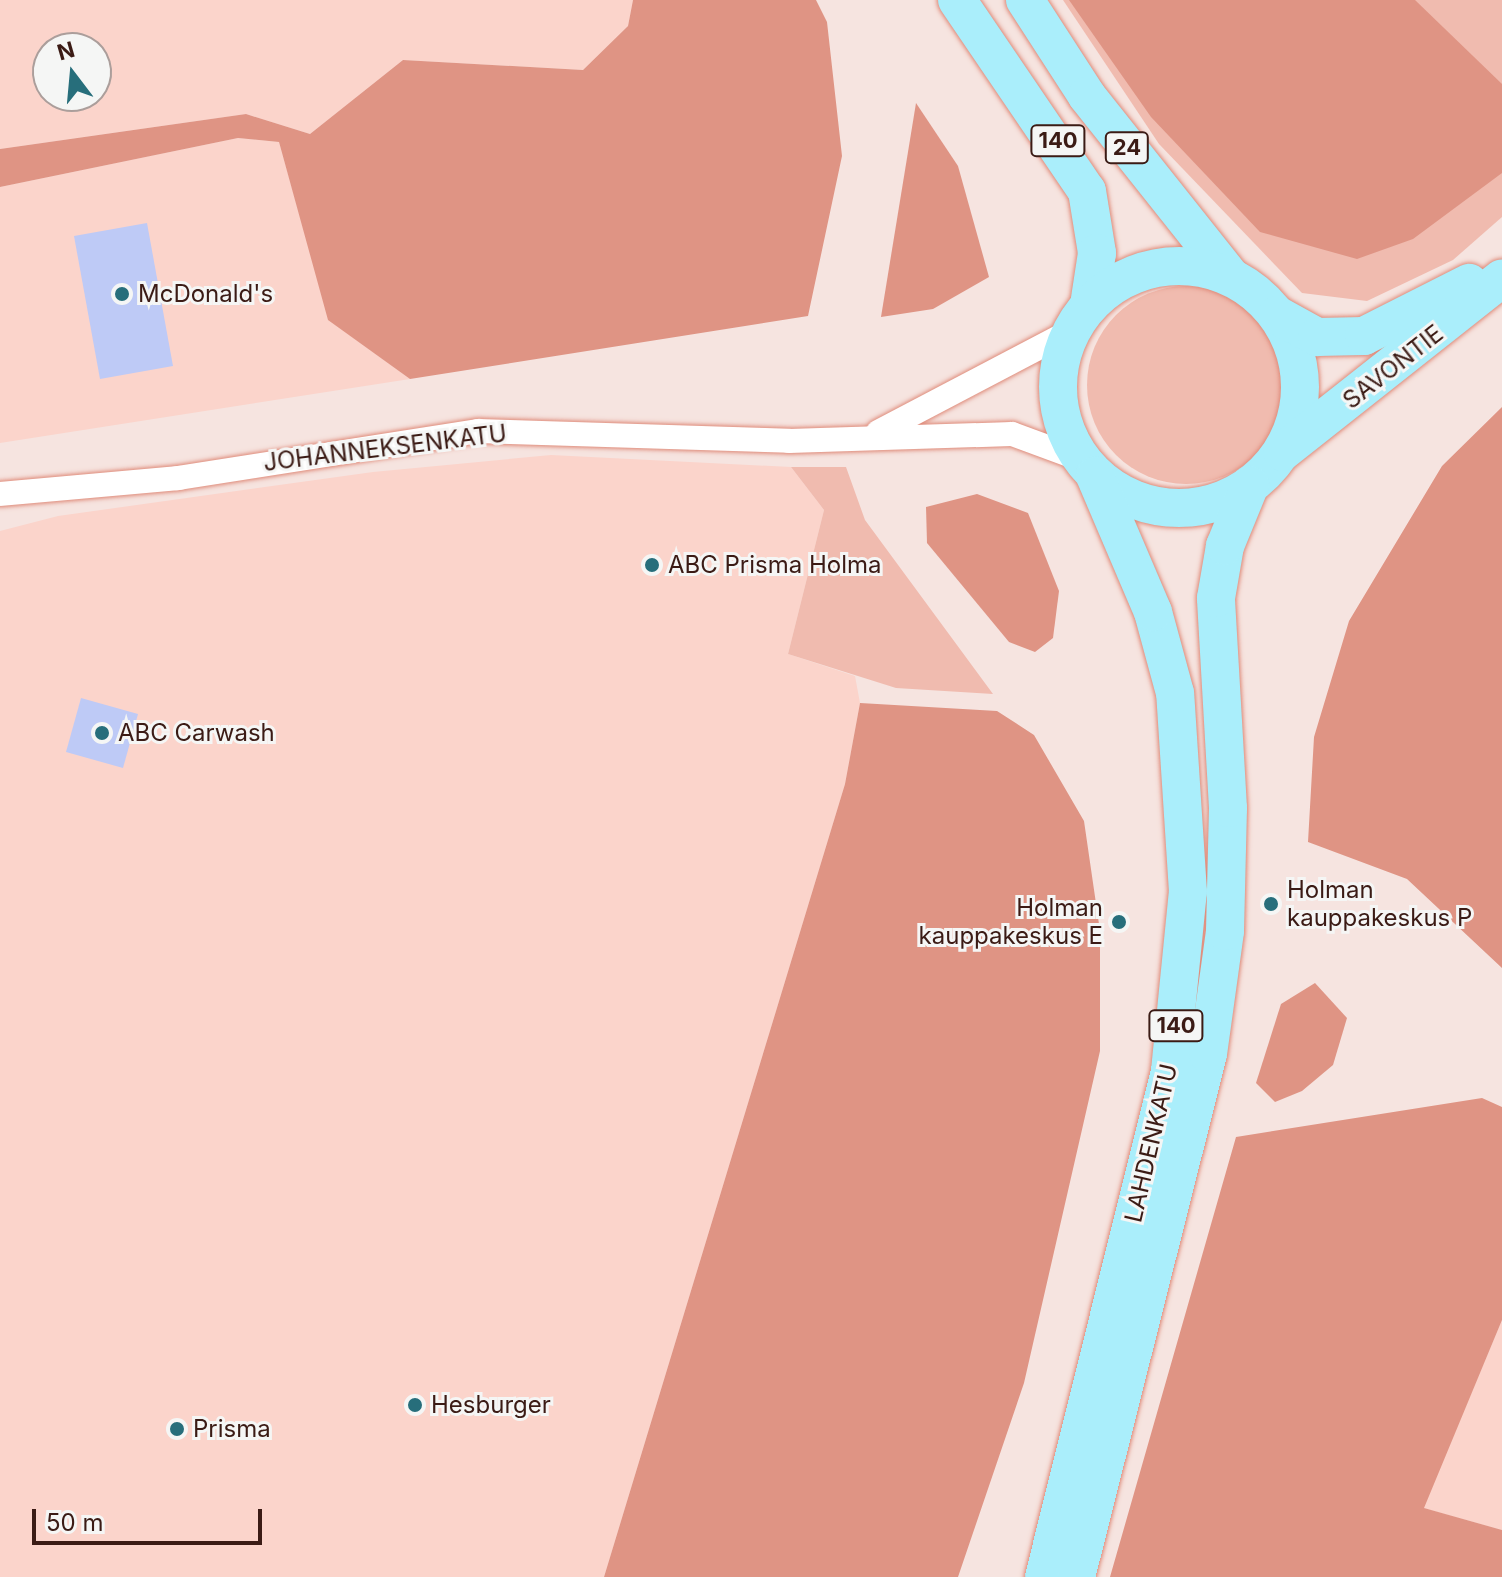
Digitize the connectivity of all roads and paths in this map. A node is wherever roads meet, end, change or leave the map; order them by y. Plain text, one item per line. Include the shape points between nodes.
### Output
1 (957, 0) edge
2 (1025, 0) edge
3 (1502, 263) edge
4 (1231, 277) junction
5 (1502, 278) edge
6 (1277, 315) junction
7 (1079, 318) junction
8 (867, 437) junction
9 (1282, 452) junction
10 (1087, 467) junction
11 (1250, 485) junction
12 (0, 494) edge
13 (1044, 1577) edge
14 (1076, 1577) edge

1 - 7 main road, 140 via 1087,191 1097,253
2 - 4 main road, 24 via 1087,96
3 - 6 main road, SAVONTIE / 140 via 1395,325 1364,336 1317,337
4 - 6 main road, 140
4 - 7 main road, 140 via 1183,265 1153,268 1125,278
5 - 9 main road, SAVONTIE / 140
6 - 9 main road, 140 via 1300,374 1294,426
7 - 8 street, JOHANNEKSENKATU
7 - 10 main road, 140 via 1058,401
8 - 10 street, JOHANNEKSENKATU via 1012,434
8 - 12 street, JOHANNEKSENKATU via 789,441 478,431 178,478
9 - 11 main road, 140
10 - 11 main road, 140 via 1148,505 1175,508 1203,506
10 - 13 main road, LAHDENKATU / 140 via 1153,612 1175,693 1188,892 1170,1071
11 - 14 main road, LAHDENKATU / 140 via 1225,546 1216,598 1228,808 1225,931 1208,1054

